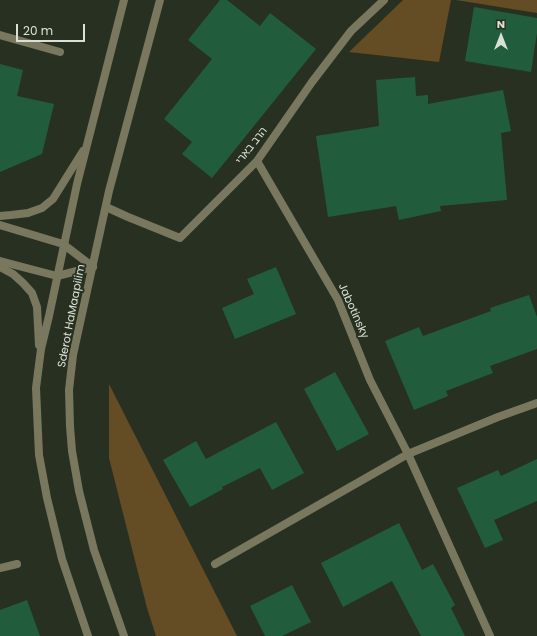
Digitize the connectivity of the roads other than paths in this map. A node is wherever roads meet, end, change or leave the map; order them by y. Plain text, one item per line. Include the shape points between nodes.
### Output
1 (124, 0) edge
2 (160, 0) edge
3 (384, 0) edge
4 (0, 36) edge
5 (60, 52) dead end
6 (87, 143) junction
7 (257, 161) junction
8 (106, 207) junction
9 (0, 216) edge
10 (0, 225) edge
11 (63, 244) junction
12 (0, 261) edge
13 (0, 267) edge
14 (93, 267) junction
15 (57, 276) junction
16 (40, 358) junction
17 (537, 403) edge
18 (408, 454) junction
19 (17, 564) dead end
20 (215, 564) dead end
21 (0, 568) edge
22 (88, 636) edge
23 (124, 636) edge
24 (490, 636) edge

1 - 6 street, Sderot HaMaapilim
2 - 8 street, Sderot HaMaapilim
3 - 7 street, הרב בארי via 351,31
4 - 5 street
6 - 9 street via 53,199 42,208 28,213
6 - 11 street, Sderot HaMaapilim
7 - 8 street, הרב בארי via 180,238
7 - 18 street, Jabotinsky via 338,300 370,380
8 - 14 street, Sderot HaMaapilim
10 - 11 street
11 - 14 street
11 - 15 street, Sderot HaMaapilim
12 - 15 street
13 - 16 street via 13,274 32,293 37,307
14 - 15 street
14 - 23 street, Sderot HaMaapilim via 69,390 72,451 94,550
15 - 16 street, Sderot HaMaapilim
16 - 22 street, Sderot HaMaapilim via 36,388 38,455 62,559
17 - 18 street
18 - 20 street
18 - 24 street, Jabotinsky
19 - 21 street

